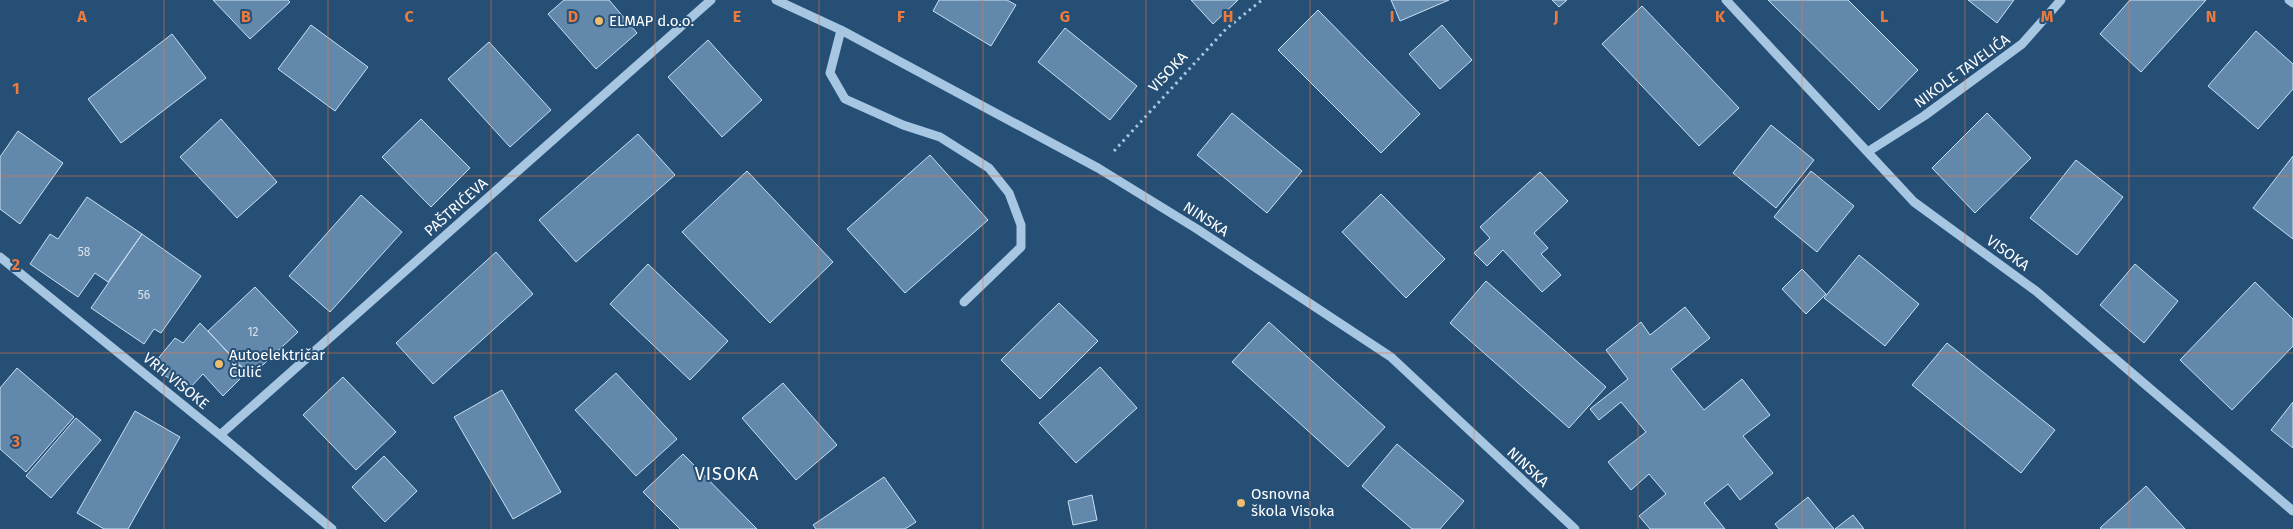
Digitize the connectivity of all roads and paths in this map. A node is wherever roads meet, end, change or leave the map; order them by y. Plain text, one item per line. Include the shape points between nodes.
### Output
1 (710, 0) edge
2 (776, 0) edge
3 (1262, 0) edge
4 (1726, 0) edge
5 (2061, 0) edge
6 (2289, 0) edge
7 (2293, 3) edge
8 (841, 30) junction
9 (1869, 151) junction
10 (1098, 168) junction
11 (0, 257) edge
12 (964, 302) dead end
13 (220, 434) junction
14 (2293, 511) edge
15 (332, 529) edge
16 (1575, 529) edge

1 - 13 street, PAŠTRIĆEVA
2 - 8 street, NINSKA
3 - 10 path, VISOKA via 1226,29
4 - 9 street, VISOKA
5 - 9 street, NIKOLE TAVELIĆA via 2022,44 1924,116
6 - 7 street
8 - 10 street, NINSKA
8 - 12 street via 830,73 845,99 903,125 940,137 989,168 1009,193 1021,225 1021,247
9 - 14 street, VISOKA via 1914,202 2036,291
10 - 16 street, NINSKA via 1391,357
11 - 13 street, VRH VISOKE
13 - 15 street, VRH VISOKE

